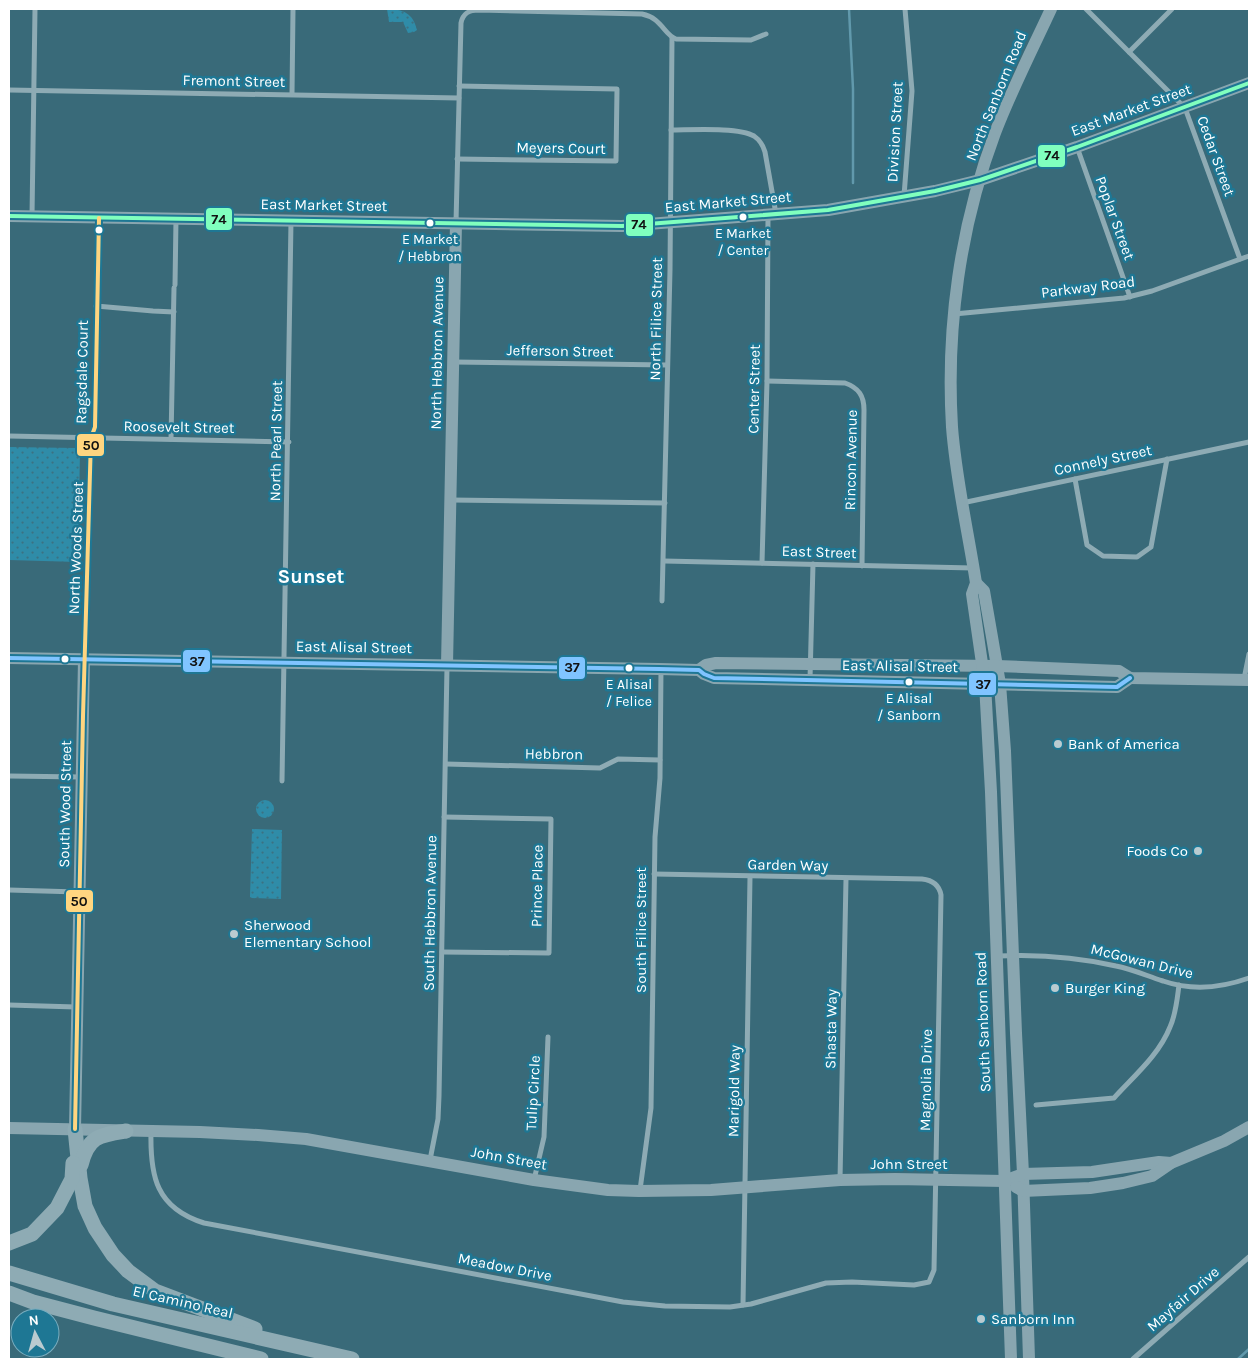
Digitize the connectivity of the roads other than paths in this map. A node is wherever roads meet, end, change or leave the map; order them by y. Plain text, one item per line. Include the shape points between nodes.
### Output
1 (35, 9) edge
2 (293, 9) edge
3 (905, 9) edge
4 (1051, 9) edge
5 (1086, 9) edge
6 (1172, 9) edge
7 (766, 34) dead end
8 (672, 38) junction
9 (1130, 52) junction
10 (1249, 83) edge
11 (459, 86) junction
12 (9, 90) edge
13 (33, 90) junction
14 (292, 94) junction
15 (459, 98) junction
16 (1185, 108) junction
17 (671, 130) junction
18 (1076, 147) junction
19 (457, 159) junction
20 (980, 180) junction
21 (904, 197) junction
22 (772, 215) junction
23 (9, 216) edge
24 (32, 217) junction
25 (99, 218) junction
26 (176, 219) junction
27 (291, 221) junction
28 (456, 223) junction
29 (670, 223) junction
30 (1249, 256) edge
31 (1240, 259) junction
32 (1130, 297) junction
33 (96, 306) junction
34 (174, 312) junction
35 (953, 314) junction
36 (453, 362) junction
37 (667, 365) junction
38 (767, 381) junction
39 (9, 436) edge
40 (91, 438) junction
41 (171, 439) junction
42 (289, 442) junction
43 (1249, 442) edge
44 (1167, 459) junction
45 (1075, 479) junction
46 (450, 500) junction
47 (665, 503) junction
48 (961, 503) junction
49 (664, 561) junction
50 (762, 563) junction
51 (813, 564) junction
52 (862, 566) junction
53 (974, 568) junction
54 (976, 584) junction
55 (662, 601) dead end
56 (1249, 654) edge
57 (9, 658) edge
58 (84, 659) junction
59 (285, 662) junction
60 (811, 664) junction
61 (447, 665) junction
62 (983, 666) junction
63 (997, 666) junction
64 (661, 669) junction
65 (699, 670) junction
66 (1130, 678) junction
67 (810, 680) junction
68 (1247, 680) edge
69 (985, 684) junction
70 (1000, 684) junction
71 (660, 760) junction
72 (446, 764) junction
73 (9, 776) edge
74 (82, 777) junction
75 (282, 781) dead end
76 (444, 817) junction
77 (654, 874) junction
78 (750, 877) junction
79 (846, 878) junction
80 (922, 879) joint
81 (9, 890) edge
82 (80, 892) junction
83 (442, 952) junction
84 (1014, 955) junction
85 (997, 956) junction
86 (1249, 978) edge
87 (1179, 985) junction
88 (9, 1005) edge
89 (78, 1007) junction
90 (548, 1037) dead end
91 (1036, 1105) dead end
92 (1249, 1127) edge
93 (9, 1128) edge
94 (76, 1129) junction
95 (126, 1131) junction
96 (151, 1131) junction
97 (430, 1160) junction
98 (1170, 1163) junction
99 (1023, 1174) junction
100 (80, 1178) junction
101 (534, 1180) junction
102 (840, 1180) junction
103 (936, 1180) junction
104 (1004, 1181) junction
105 (744, 1188) junction
106 (639, 1191) junction
107 (1023, 1191) junction
108 (9, 1243) edge
109 (1249, 1257) edge
110 (9, 1273) edge
111 (919, 1285) joint
112 (9, 1293) edge
113 (743, 1305) junction
114 (303, 1348) junction
115 (261, 1359) edge
116 (352, 1359) edge
117 (1011, 1359) edge
118 (1029, 1359) edge
119 (1134, 1359) edge

1 - 13 street
2 - 14 street
3 - 21 street, Division Street via 912,91
4 - 20 main road, North Sanborn Road via 996,130
5 - 9 street, Cedar Street
6 - 9 street
7 - 8 street via 750,40
8 - 11 street, North Hebbron Avenue via 656,19 642,14 472,10 461,23
8 - 17 street, North Filice Street
9 - 16 street, Cedar Street
10 - 16 main road, East Market Street
11 - 15 street, North Hebbron Avenue
11 - 19 street, Meyers Court via 617,89 616,161
12 - 13 street, Fremont Street
13 - 14 street, Fremont Street
13 - 24 street
14 - 15 street, Fremont Street
15 - 19 street, North Hebbron Avenue
16 - 18 main road, East Market Street
16 - 31 street, Cedar Street
17 - 22 street, Center Street via 742,132 756,138 765,152
17 - 29 street, North Filice Street
18 - 20 main road, East Market Street
18 - 32 street, Poplar Street
19 - 28 street, North Hebbron Avenue
20 - 21 main road, East Market Street
20 - 35 main road, North Sanborn Road
21 - 22 main road, East Market Street via 828,210
22 - 29 main road, East Market Street
22 - 38 street, Center Street
23 - 24 main road, East Market Street
24 - 25 main road, East Market Street
25 - 26 main road, East Market Street
25 - 33 street, Ragsdale Court
26 - 27 main road, East Market Street
26 - 34 street
27 - 28 main road, East Market Street
27 - 42 street, North Pearl Street
28 - 29 main road, East Market Street via 622,226
28 - 36 main road, North Hebbron Avenue
29 - 37 street, North Filice Street
30 - 31 street, Parkway Road
31 - 32 street, Parkway Road
32 - 35 street, Parkway Road
33 - 34 street, Ragsdale Court
33 - 40 street, Ragsdale Court via 95,427
34 - 41 street
35 - 48 main road, North Sanborn Road via 952,426
36 - 37 street, Jefferson Street
36 - 46 main road, North Hebbron Avenue
37 - 47 street, North Filice Street
38 - 50 street, Center Street
38 - 52 street, Rincon Avenue via 845,383 862,396
39 - 40 street, Roosevelt Street
40 - 41 street, Roosevelt Street
40 - 58 street, North Woods Street
41 - 42 street, Roosevelt Street
42 - 59 street, North Pearl Street
43 - 44 street, Connely Street
44 - 45 street, Connely Street
44 - 45 street via 1151,547 1137,557 1103,556 1087,545
45 - 48 street, Connely Street
46 - 47 street
46 - 61 main road, North Hebbron Avenue
47 - 49 street, North Filice Street
48 - 53 main road, North Sanborn Road
49 - 50 street, East Street
49 - 55 street, North Filice Street
50 - 51 street, East Street
51 - 52 street, East Street
51 - 60 street
52 - 53 street, East Street
53 - 54 main road, North Sanborn Road
54 - 62 main road, North Sanborn Road via 972,594
54 - 63 main road, North Sanborn Road via 984,591
56 - 68 street
57 - 58 main road, East Alisal Street
58 - 59 main road, East Alisal Street
58 - 74 main road, South Wood Street
59 - 61 main road, East Alisal Street
59 - 75 street, North Pearl Street
60 - 62 main road, East Alisal Street
60 - 65 main road, East Alisal Street via 716,663
60 - 67 street
61 - 64 main road, East Alisal Street
61 - 72 street, South Hebbron Avenue
62 - 63 main road, East Alisal Street
62 - 69 main road, North Sanborn Road
63 - 66 main road, East Alisal Street via 1119,671
63 - 70 main road, North Sanborn Road
64 - 65 main road, East Alisal Street
64 - 71 street, South Filice Street
65 - 67 main road, East Alisal Street via 714,678
66 - 68 main road, East Alisal Street
66 - 70 main road, East Alisal Street via 1117,687
67 - 69 main road, East Alisal Street
69 - 70 main road, East Alisal Street
69 - 85 main road, South Sanborn Road
70 - 84 main road
71 - 72 street, Hebbron via 618,759 600,768
71 - 77 street, South Filice Street
72 - 76 street, South Hebbron Avenue
73 - 74 street
74 - 82 main road, South Wood Street
76 - 83 street, South Hebbron Avenue
76 - 83 street, Prince Place via 551,819 549,953
77 - 78 street, Garden Way
77 - 106 street, South Filice Street via 651,1108
78 - 79 street, Garden Way
78 - 105 street, Marigold Way
79 - 80 street, Garden Way
79 - 102 street, Shasta Way
80 - 103 street, Magnolia Drive via 935,882 941,895
81 - 82 street
82 - 89 main road, South Wood Street
83 - 97 street, South Hebbron Avenue via 439,1106
84 - 85 street, McGowan Drive
84 - 87 street, McGowan Drive via 1082,959
84 - 99 main road
85 - 104 main road, South Sanborn Road
86 - 87 street, McGowan Drive via 1218,986
87 - 91 street via 1174,1018 1162,1043 1114,1098
88 - 89 street
89 - 94 main road, South Wood Street
90 - 101 street, Tulip Circle via 544,1137
92 - 98 main road, John Street
93 - 94 main road, John Street
94 - 95 main road, John Street
94 - 100 highway
94 - 108 highway via 72,1179 65,1195 32,1234
95 - 96 main road, John Street
95 - 100 highway via 100,1136 92,1141 83,1158
96 - 97 main road, John Street via 306,1139
96 - 113 street, Meadow Drive via 152,1166 161,1191 178,1210 204,1223 631,1303 694,1307
97 - 101 main road, John Street
98 - 99 main road, John Street via 1084,1173
98 - 107 main road, John Street via 1152,1176 1123,1183
99 - 104 main road, John Street
99 - 107 main road
100 - 114 highway via 85,1206 95,1228 128,1271 155,1290
101 - 106 main road, John Street
102 - 103 main road, John Street
102 - 105 main road, John Street
103 - 104 main road, John Street
103 - 111 street, Magnolia Drive via 934,1270 929,1282
104 - 107 main road, John Street
104 - 117 main road, South Sanborn Road
105 - 106 main road, John Street
105 - 113 street, Marigold Way
107 - 118 main road
109 - 119 street, Mayfair Drive
110 - 114 highway, El Camino Real via 113,1304
111 - 113 street, Meadow Drive via 826,1283
112 - 115 highway via 32,1302
114 - 116 highway, El Camino Real

